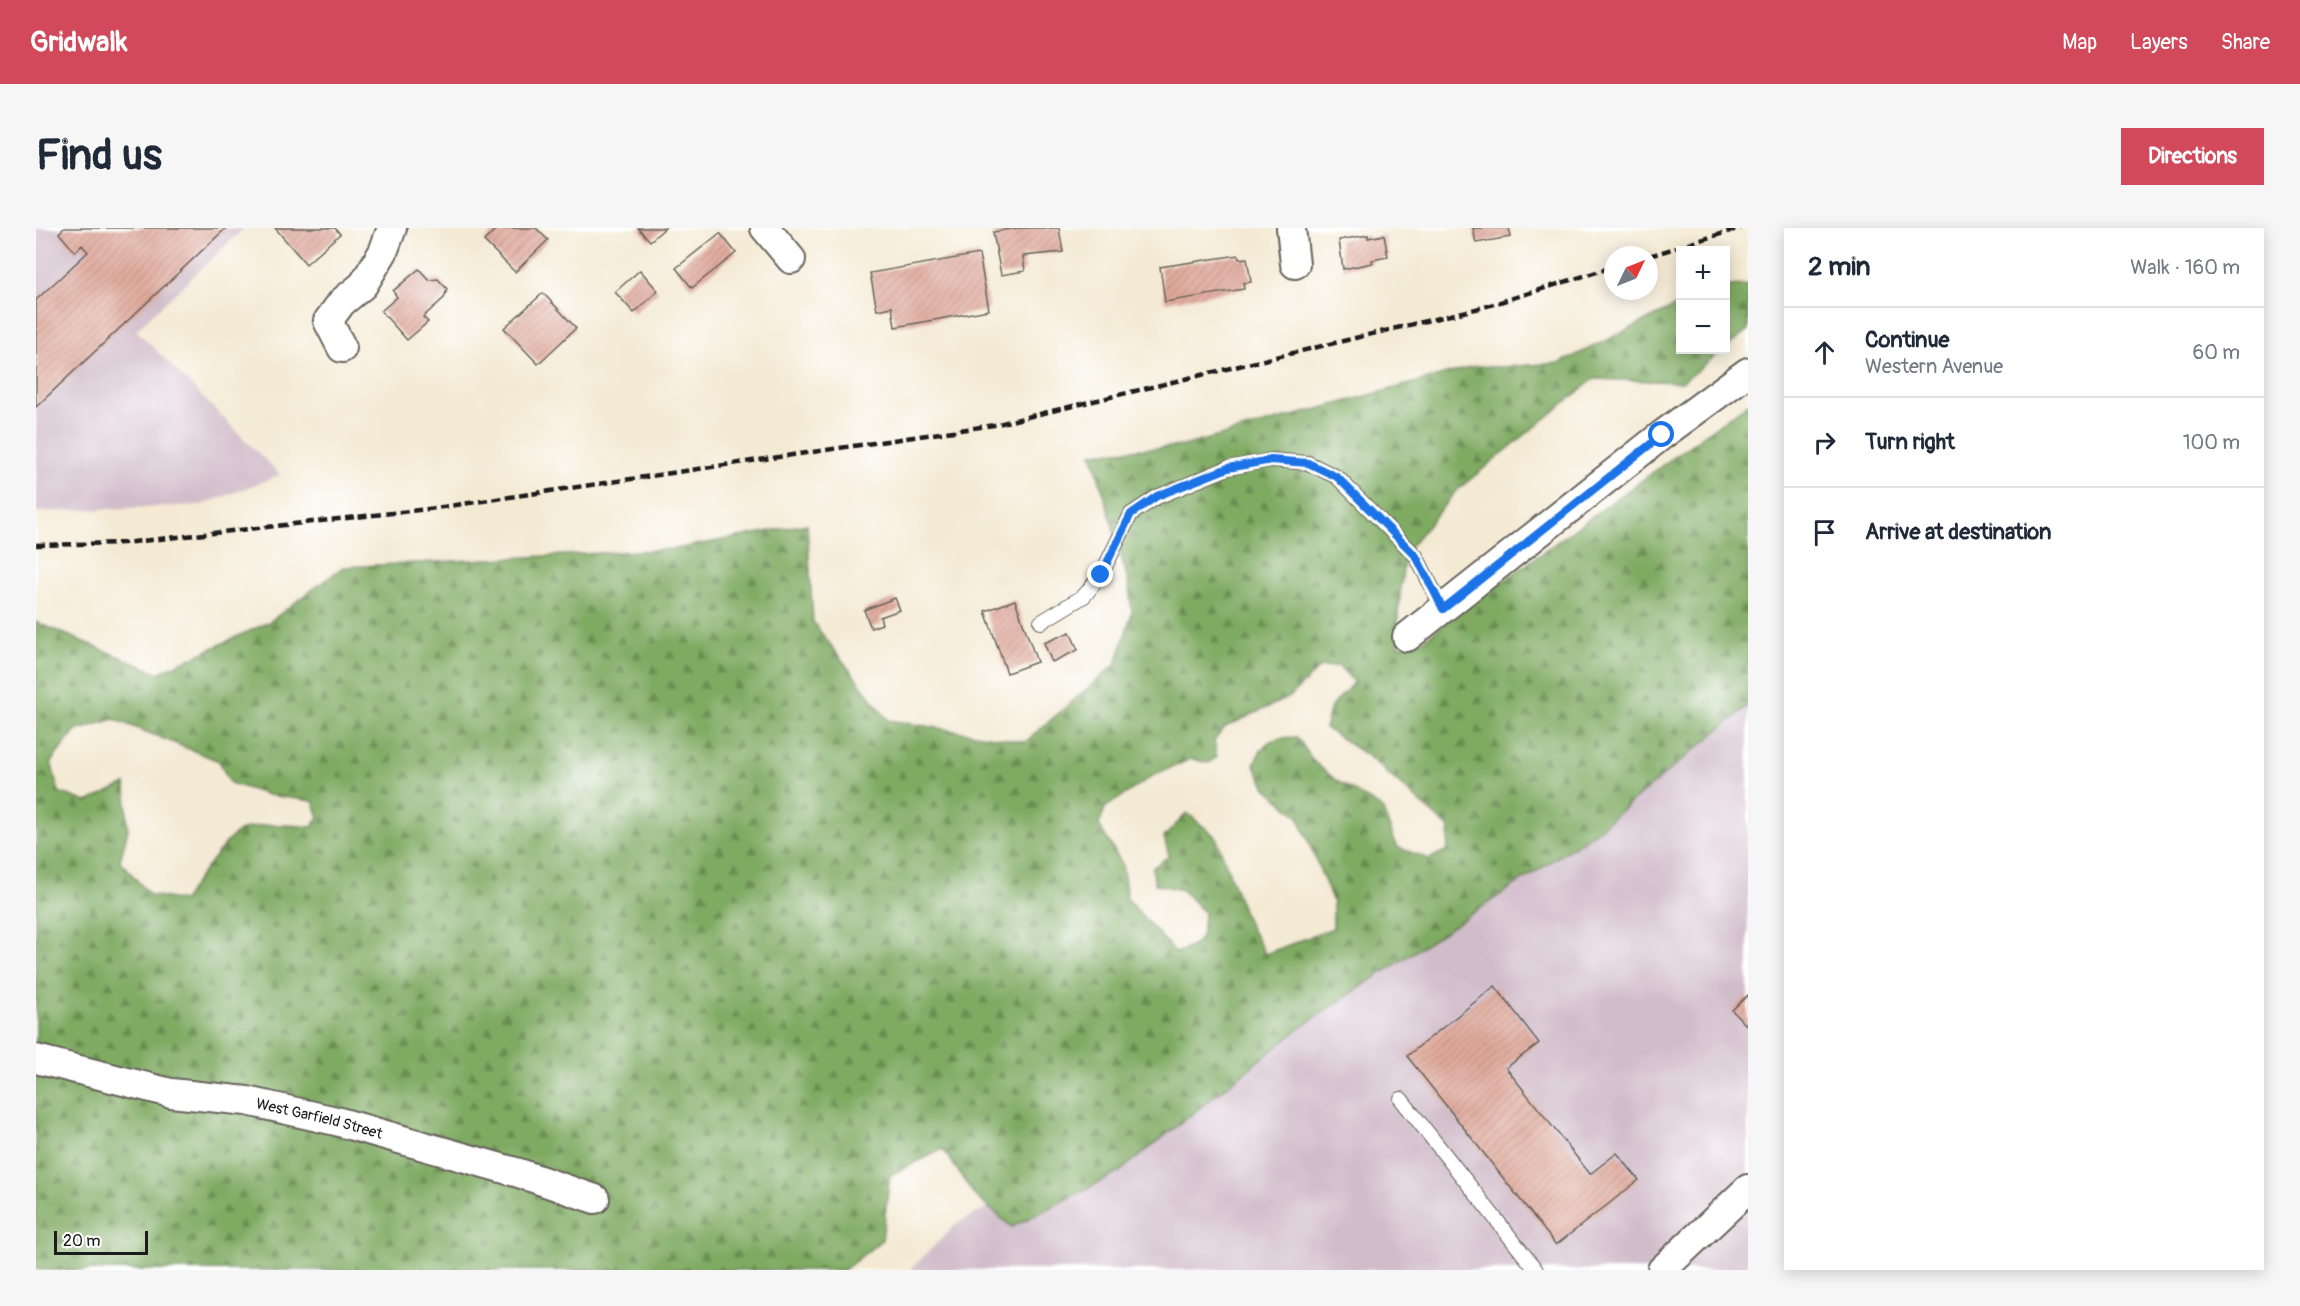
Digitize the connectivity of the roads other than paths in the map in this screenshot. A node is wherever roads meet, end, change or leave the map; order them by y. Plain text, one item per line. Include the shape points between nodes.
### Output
1 (392, 228) edge
2 (765, 228) edge
3 (1291, 228) edge
4 (791, 259) dead end
5 (1295, 264) dead end
6 (342, 348) dead end
7 (1748, 372) edge
8 (1443, 609) junction
9 (1041, 621) dead end
10 (1407, 637) dead end
11 (36, 1059) edge
12 (1401, 1099) dead end
13 (1748, 1189) edge
14 (595, 1199) dead end
15 (1536, 1270) edge
16 (1662, 1270) edge

1 - 6 street via 363,285 342,302 328,321
2 - 4 street
3 - 5 street
7 - 8 street via 1662,435
8 - 9 lane via 1416,556 1337,477 1308,463 1271,460 1228,468 1157,496 1131,514 1101,575 1084,596
8 - 10 street
11 - 14 street, West Garfield Street via 171,1093 247,1101 336,1122 519,1173
12 - 15 lane
13 - 16 street

